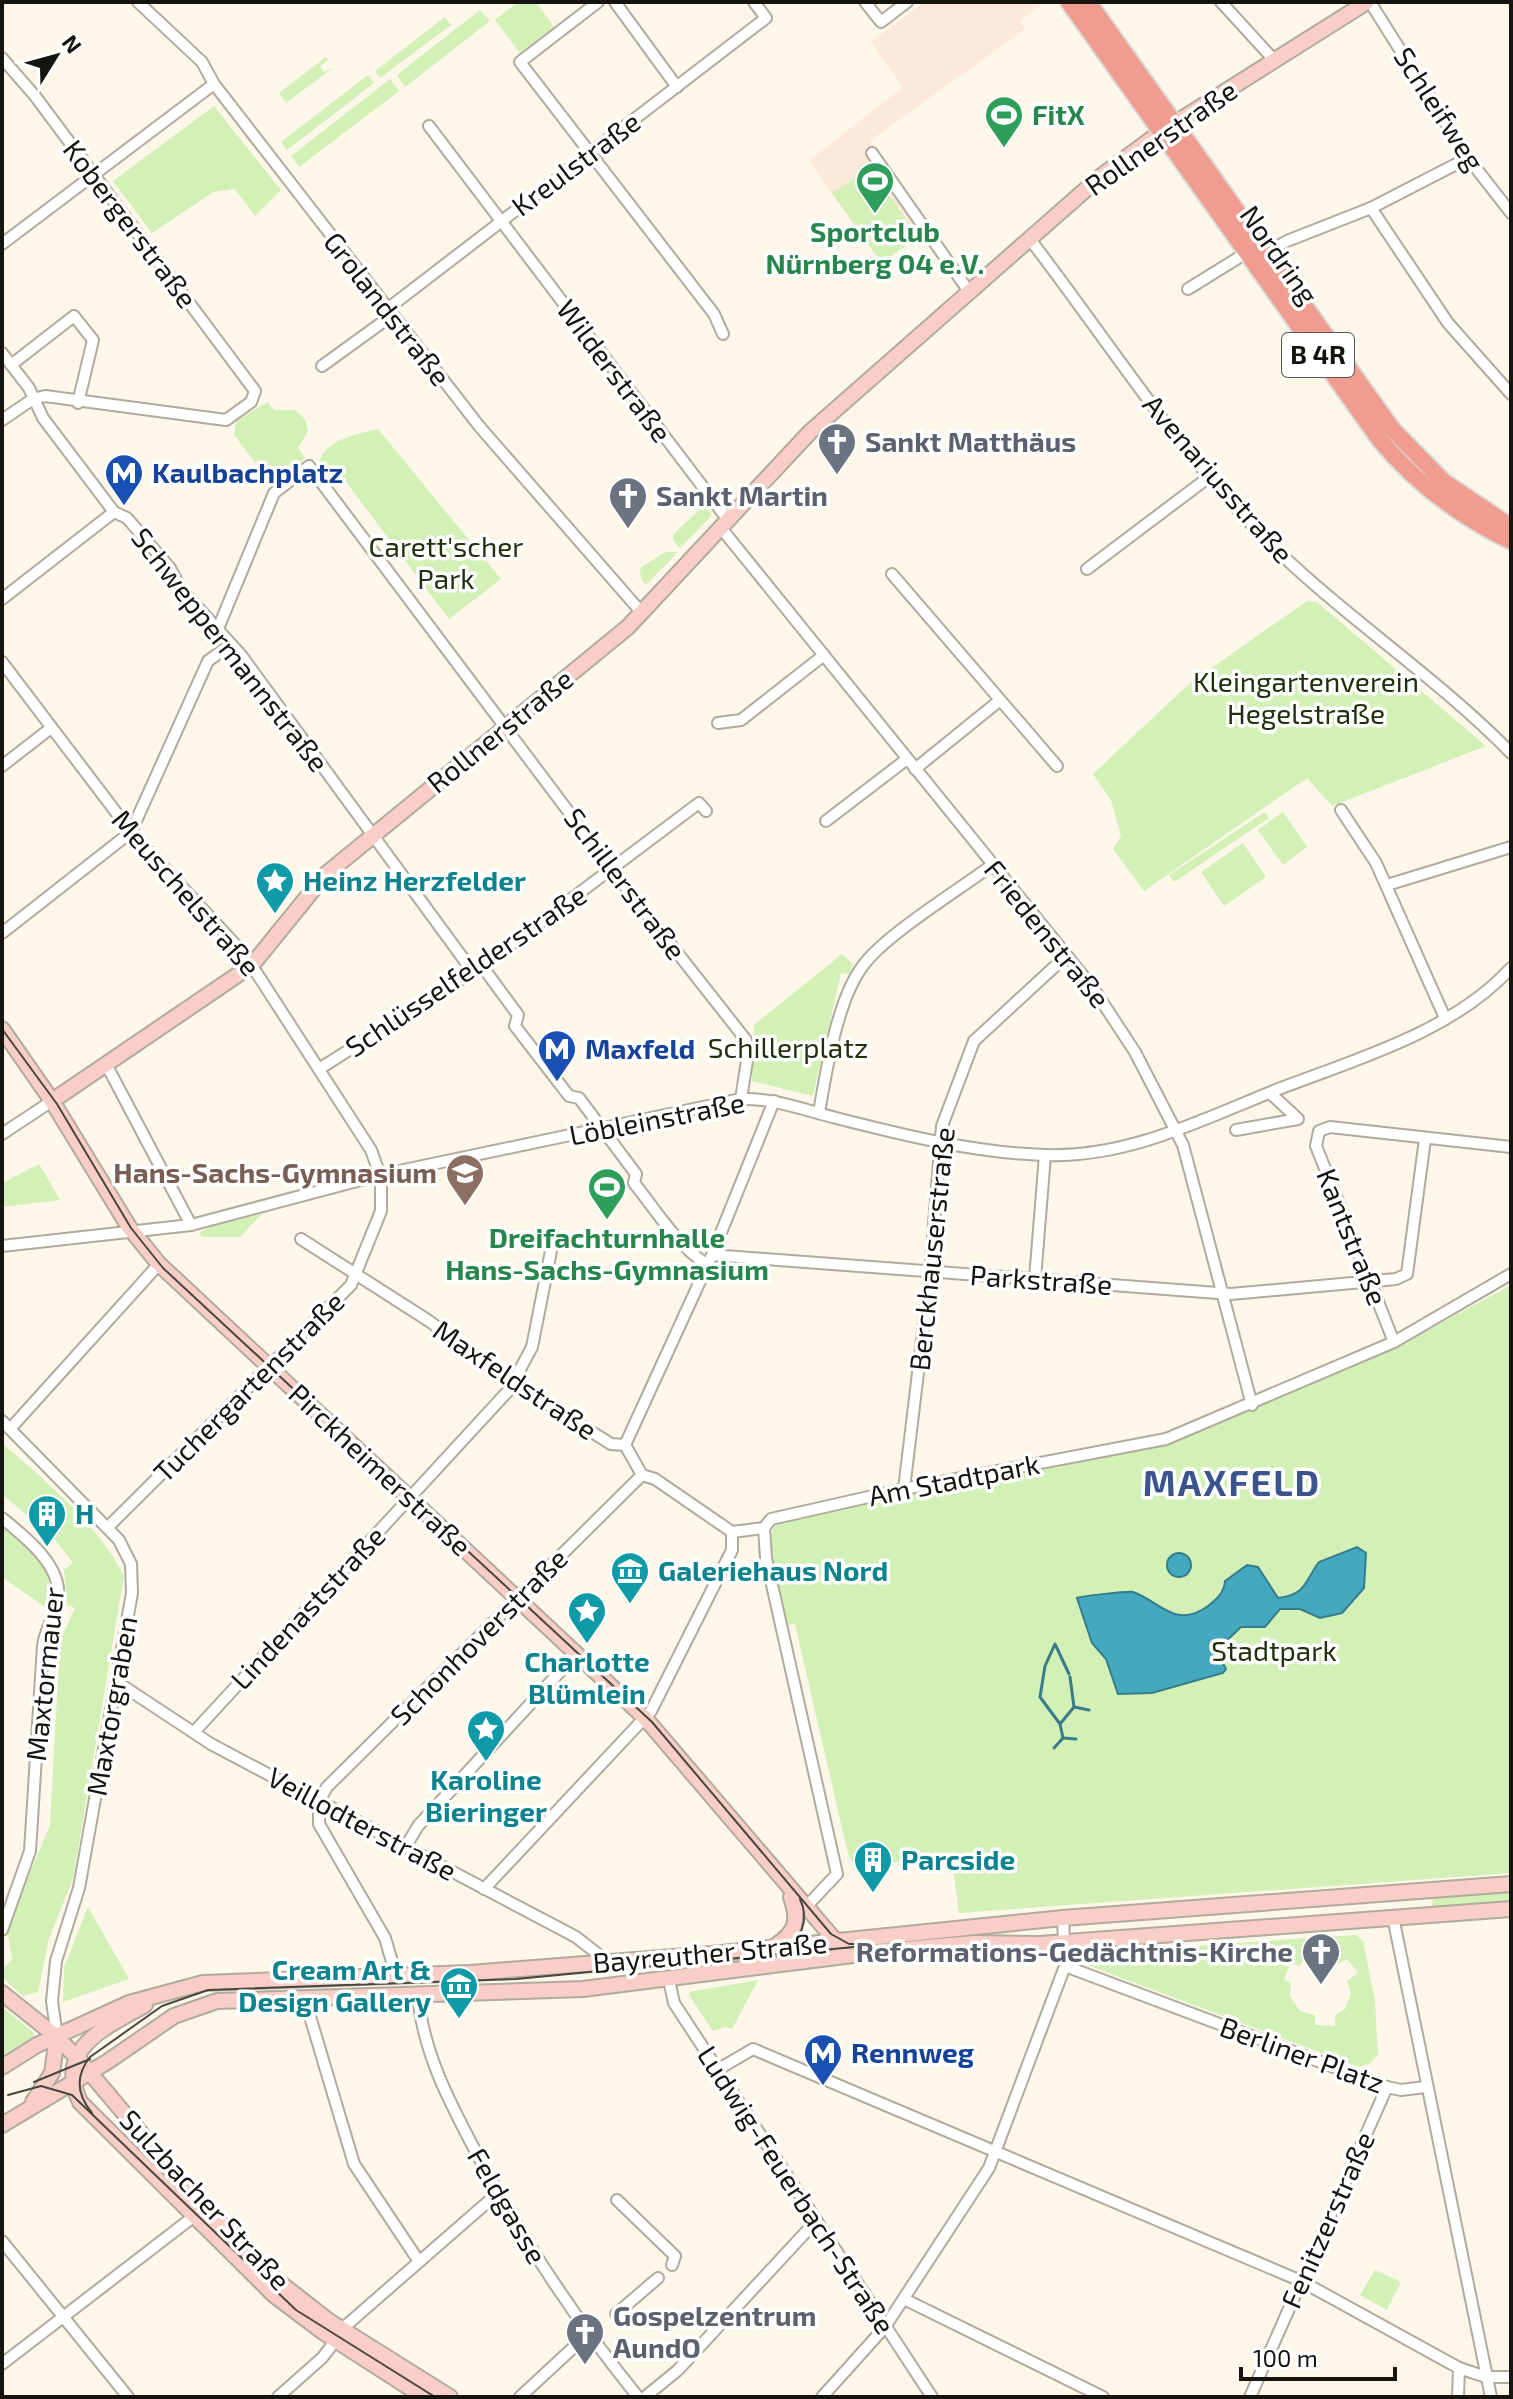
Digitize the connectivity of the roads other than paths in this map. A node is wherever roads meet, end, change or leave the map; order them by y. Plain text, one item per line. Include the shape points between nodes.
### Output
1 (138, 2) edge
2 (598, 2) edge
3 (615, 2) edge
4 (754, 2) edge
5 (865, 2) edge
6 (907, 2) edge
7 (1069, 2) edge
8 (1088, 2) edge
9 (1221, 2) edge
10 (1369, 2) edge
11 (2, 58) edge
12 (1274, 60) junction
13 (214, 84) junction
14 (677, 87) junction
15 (429, 126) dead end
16 (1168, 128) junction
17 (591, 153) junction
18 (872, 153) dead end
19 (1468, 158) junction
20 (94, 176) junction
21 (1371, 208) junction
22 (1511, 213) edge
23 (501, 221) junction
24 (1029, 238) junction
25 (2, 244) edge
26 (1246, 253) junction
27 (1266, 253) junction
28 (1188, 289) dead end
29 (970, 293) junction
30 (388, 313) junction
31 (723, 334) dead end
32 (2, 353) edge
33 (11, 365) junction
34 (322, 366) dead end
35 (1511, 394) edge
36 (33, 399) junction
37 (78, 403) junction
38 (2, 420) edge
39 (1209, 477) junction
40 (114, 512) junction
41 (725, 524) junction
42 (1511, 527) edge
43 (1511, 541) edge
44 (1087, 569) dead end
45 (892, 574) dead end
46 (2, 599) edge
47 (642, 613) junction
48 (217, 631) junction
49 (230, 645) junction
50 (824, 655) junction
51 (2, 662) edge
52 (999, 701) junction
53 (718, 723) dead end
54 (506, 726) junction
55 (51, 728) junction
56 (1511, 753) edge
57 (907, 759) junction
58 (2, 766) edge
59 (1057, 766) dead end
60 (915, 769) junction
61 (1341, 810) dead end
62 (706, 811) dead end
63 (826, 821) dead end
64 (131, 832) junction
65 (372, 836) junction
66 (1511, 847) edge
67 (992, 865) junction
68 (613, 871) junction
69 (1387, 885) junction
70 (2, 933) edge
71 (1065, 957) junction
72 (252, 965) junction
73 (1511, 968) edge
74 (477, 969) junction
75 (1445, 1018) junction
76 (2, 1029) edge
77 (106, 1064) junction
78 (319, 1069) junction
79 (1270, 1093) junction
80 (741, 1099) junction
81 (52, 1101) junction
82 (774, 1101) junction
83 (819, 1113) junction
84 (603, 1129) junction
85 (1236, 1130) dead end
86 (1175, 1132) junction
87 (2, 1134) edge
88 (1425, 1139) junction
89 (940, 1141) junction
90 (1511, 1147) edge
91 (1045, 1155) junction
92 (380, 1175) junction
93 (381, 1188) dead end
94 (191, 1225) junction
95 (132, 1232) junction
96 (301, 1239) dead end
97 (547, 1240) dead end
98 (2, 1246) edge
99 (709, 1259) junction
100 (159, 1264) junction
101 (930, 1273) junction
102 (357, 1274) junction
103 (1511, 1274) edge
104 (1035, 1279) junction
105 (1371, 1281) junction
106 (1221, 1292) junction
107 (1394, 1342) junction
108 (270, 1369) junction
109 (512, 1382) junction
110 (1252, 1405) junction
111 (6, 1425) edge
112 (625, 1445) junction
113 (642, 1475) junction
114 (904, 1489) junction
115 (410, 1498) junction
116 (2, 1518) edge
117 (108, 1527) junction
118 (764, 1528) junction
119 (732, 1532) junction
120 (519, 1598) junction
121 (577, 1653) junction
122 (117, 1682) junction
123 (645, 1718) junction
124 (195, 1731) junction
125 (319, 1801) junction
126 (406, 1846) junction
127 (1511, 1884) edge
128 (484, 1889) junction
129 (789, 1889) junction
130 (1380, 1894) junction
131 (805, 1908) junction
132 (1511, 1909) edge
133 (1393, 1917) junction
134 (1063, 1918) junction
135 (2, 1930) edge
136 (835, 1942) junction
137 (1066, 1942) junction
138 (772, 1948) junction
139 (856, 1955) junction
140 (824, 1959) junction
141 (608, 1962) junction
142 (1065, 1966) junction
143 (406, 1976) junction
144 (669, 1980) junction
145 (173, 1988) junction
146 (2, 1993) edge
147 (418, 1995) junction
148 (308, 1998) junction
149 (57, 2037) junction
150 (75, 2056) junction
151 (2, 2067) edge
152 (717, 2070) junction
153 (90, 2072) junction
154 (74, 2082) junction
155 (1387, 2087) junction
156 (1425, 2087) junction
157 (31, 2107) junction
158 (2, 2125) edge
159 (996, 2151) junction
160 (498, 2193) junction
161 (617, 2200) dead end
162 (199, 2212) junction
163 (816, 2221) junction
164 (2, 2241) edge
165 (418, 2260) junction
166 (672, 2265) dead end
167 (658, 2278) dead end
168 (1301, 2281) junction
169 (906, 2296) junction
170 (616, 2314) dead end
171 (62, 2319) junction
172 (885, 2327) junction
173 (589, 2333) junction
174 (339, 2335) junction
175 (2, 2364) edge
176 (1459, 2368) junction
177 (1486, 2377) junction
178 (1511, 2377) edge
179 (128, 2397) edge
180 (278, 2397) edge
181 (424, 2397) edge
182 (450, 2397) edge
183 (520, 2397) edge
184 (638, 2397) edge
185 (645, 2397) edge
186 (822, 2397) edge
187 (932, 2397) edge
188 (1103, 2397) edge
189 (1250, 2397) edge
190 (1458, 2397) edge
191 (1491, 2397) edge

1 - 13 street, Grolandstraße via 202,62
2 - 17 street via 520,62
3 - 14 street
4 - 14 street, Kreulstraße via 766,18
5 - 6 street via 881,22
7 - 16 main road, Nordring / B 4R
8 - 16 main road, Nordring / B 4R
9 - 12 street
10 - 12 main road, Rollnerstraße
10 - 19 street, Schleifweg
11 - 20 street, Kobergerstraße
12 - 16 main road, Rollnerstraße
13 - 20 street
13 - 30 street, Grolandstraße
14 - 17 street, Kreulstraße
15 - 23 street, Wilderstraße
16 - 24 main road, Rollnerstraße via 1114,165
16 - 26 main road, Nordring / B 4R
16 - 27 main road, Nordring / B 4R
17 - 23 street, Kreulstraße
17 - 31 street via 714,314
18 - 29 street
19 - 21 street
19 - 22 street, Schleifweg
20 - 25 street
20 - 37 street, Kobergerstraße via 255,391 251,402 226,420
21 - 27 street
21 - 35 street via 1448,323
23 - 30 street, Kreulstraße
23 - 41 street, Wilderstraße
24 - 29 main road, Rollnerstraße
24 - 39 street, Avenariusstraße
26 - 28 street
26 - 43 main road, Nordring / B 4R via 1390,451 1455,508
27 - 42 main road, Nordring / B 4R via 1397,436 1451,487
29 - 41 main road, Rollnerstraße via 816,427
30 - 34 street, Kreulstraße
30 - 47 street, Grolandstraße
32 - 33 street, Schweppermannstraße
33 - 36 street, Schweppermannstraße
33 - 37 street via 74,316 93,340
36 - 37 street via 45,396
36 - 38 street
36 - 40 street, Schweppermannstraße
39 - 44 street
39 - 56 street, Avenariusstraße via 1319,590
40 - 46 street
40 - 48 street, Schweppermannstraße via 127,518
41 - 47 main road, Rollnerstraße
41 - 50 street, Friedenstraße
45 - 52 street
47 - 54 main road, Rollnerstraße
48 - 49 street, Schweppermannstraße
48 - 54 street, Schillerstraße via 274,493 309,466
49 - 64 street via 208,661
49 - 65 street, Schweppermannstraße
50 - 53 street via 741,720
50 - 57 street, Friedenstraße
51 - 55 street, Meuschelstraße
52 - 59 street
52 - 60 street
54 - 65 main road, Rollnerstraße
54 - 68 street, Schillerstraße
55 - 58 street
55 - 64 street, Meuschelstraße
57 - 60 street, Friedenstraße
57 - 63 street
60 - 67 street, Friedenstraße
61 - 69 street
62 - 68 street, Schlüsselfelderstraße via 699,803
64 - 70 street
64 - 72 street, Meuschelstraße
65 - 72 main road, Rollnerstraße via 320,879
65 - 74 street, Schweppermannstraße
66 - 69 street
67 - 71 street, Friedenstraße
67 - 83 street via 865,962 846,999
68 - 74 street, Schlüsselfelderstraße
68 - 80 street, Schillerstraße via 746,1040
69 - 75 street
71 - 86 street, Friedenstraße via 1118,1024
71 - 89 street, Berckhauserstraße via 974,1041
72 - 77 main road, Rollnerstraße
72 - 78 street, Meuschelstraße
73 - 75 street, Löbleinstraße
74 - 78 street, Schlüsselfelderstraße
74 - 84 street, Schweppermannstraße via 518,1015 515,1026 569,1096 579,1098
75 - 79 street, Löbleinstraße via 1400,1042
76 - 81 main road, Pirckheimerstraße
77 - 81 main road, Rollnerstraße
77 - 94 street
78 - 92 street, Meuschelstraße via 371,1150
79 - 85 street via 1298,1119
79 - 86 street, Löbleinstraße
80 - 82 street, Löbleinstraße
80 - 84 street, Löbleinstraße
81 - 87 street, Rollnerstraße
81 - 95 main road, Pirckheimerstraße
82 - 83 street, Löbleinstraße
82 - 99 street
83 - 89 street, Löbleinstraße
84 - 92 street, Löbleinstraße
84 - 99 street via 636,1174 634,1183 691,1254
86 - 91 street, Löbleinstraße via 1110,1149
86 - 106 street, Friedenstraße via 1183,1145
88 - 90 street
88 - 105 street, Parkstraße via 1407,1274
88 - 105 street, Kantstraße via 1330,1127 1319,1131 1316,1146
89 - 91 street, Löbleinstraße
89 - 101 street, Berckhauserstraße
91 - 104 street
92 - 94 street, Löbleinstraße
93 - 102 street, Tuchergartenstraße via 381,1211
94 - 95 street
95 - 98 street
95 - 100 main road, Pirckheimerstraße
96 - 102 street, Maxfeldstraße
97 - 109 street, Lindenaststraße via 551,1251 535,1335
99 - 101 street, Parkstraße
99 - 112 street
100 - 108 main road, Pirckheimerstraße
100 - 111 street
101 - 104 street, Parkstraße
101 - 114 street, Berckhauserstraße
102 - 108 street, Tuchergartenstraße
102 - 109 street, Maxfeldstraße
103 - 107 street, Am Stadtpark
104 - 106 street, Parkstraße
105 - 106 street, Parkstraße
105 - 107 street, Kantstraße
106 - 110 street, Friedenstraße
107 - 110 street, Am Stadtpark
108 - 115 main road, Pirckheimerstraße
108 - 117 street, Tuchergartenstraße
109 - 112 street, Maxfeldstraße via 611,1444
109 - 115 street, Lindenaststraße
110 - 114 street, Am Stadtpark via 1166,1439
111 - 117 street, Maxtorgraben
112 - 113 street, Maxfeldstraße
113 - 119 street
113 - 120 street, Schonhoverstraße
114 - 118 street, Am Stadtpark via 776,1515
115 - 120 main road, Pirckheimerstraße
115 - 124 street, Lindenaststraße
116 - 135 street, Maxtormauer via 53,1570 58,1598 45,1627 30,1851
117 - 122 street, Maxtorgraben via 126,1551 132,1583
118 - 119 street
118 - 131 street via 766,1558 837,1874
119 - 123 street via 732,1550
120 - 121 main road, Pirckheimerstraße
120 - 125 street, Schonhoverstraße via 327,1787
121 - 123 main road, Pirckheimerstraße
121 - 126 street via 418,1826
122 - 124 street, Veillodterstraße
122 - 149 street, Maxtorgraben via 79,1888 56,1961 52,2001
123 - 128 street
123 - 129 main road, Pirckheimerstraße
124 - 125 street, Veillodterstraße
125 - 126 street, Veillodterstraße
125 - 143 street via 319,1824 385,1938 393,1965
126 - 128 street, Veillodterstraße
127 - 130 main road, Bayreuther Straße
128 - 141 street, Veillodterstraße via 579,1939
129 - 131 main road, Pirckheimerstraße
129 - 138 main road via 797,1914 795,1929
130 - 133 main road
130 - 134 main road, Bayreuther Straße
131 - 136 main road, Pirckheimerstraße
132 - 133 main road, Bayreuther Straße
133 - 137 main road, Bayreuther Straße
133 - 156 street, Berliner Platz
134 - 136 main road, Bayreuther Straße
134 - 137 street
136 - 138 main road, Bayreuther Straße
136 - 139 main road, Pirckheimerstraße
136 - 140 main road
137 - 139 main road, Bayreuther Straße via 975,1943
137 - 142 street
138 - 141 main road, Bayreuther Straße
139 - 140 main road, Bayreuther Straße
140 - 144 main road, Bayreuther Straße
141 - 143 main road, Bayreuther Straße
142 - 155 street, Berliner Platz
142 - 159 street
143 - 145 main road, Bayreuther Straße
144 - 147 main road, Bayreuther Straße
144 - 152 street, Ludwig-Feuerbach-Straße via 674,2003
145 - 149 main road, Bayreuther Straße
145 - 150 main road via 92,2038
146 - 149 main road, Sulzbacher Straße
147 - 148 main road, Bayreuther Straße
147 - 160 street, Feldgasse via 436,2072
148 - 153 main road, Bayreuther Straße via 217,2001 191,2008
148 - 165 street via 354,2164
149 - 150 main road, Sulzbacher Straße
149 - 151 main road, Bayreuther Straße
149 - 157 main road via 52,2073
150 - 153 main road, Sulzbacher Straße
150 - 154 main road
152 - 159 street via 753,2049
152 - 163 street, Ludwig-Feuerbach-Straße
153 - 154 main road, Bayreuther Straße
153 - 162 main road, Sulzbacher Straße
154 - 157 main road, Bayreuther Straße
154 - 162 main road, Sulzbacher Straße via 88,2112
155 - 156 street, Berliner Platz
155 - 168 street, Fenitzerstraße
156 - 177 street
157 - 158 main road, Bayreuther Straße
159 - 168 street
159 - 169 street
160 - 165 street
160 - 173 street, Feldgasse via 536,2260
161 - 166 street via 675,2256
162 - 171 street
162 - 174 main road, Sulzbacher Straße
163 - 172 street, Ludwig-Feuerbach-Straße
163 - 185 street via 678,2370
164 - 171 street
165 - 174 street
167 - 170 street
168 - 176 street
168 - 189 street, Fenitzerstraße
169 - 172 street
169 - 188 street
171 - 175 street
171 - 179 street
172 - 186 street
172 - 187 street, Ludwig-Feuerbach-Straße
173 - 183 street
173 - 184 street, Feldgasse
174 - 180 street via 322,2358
174 - 181 main road, Sulzbacher Straße
174 - 182 main road, Sulzbacher Straße
176 - 177 street
176 - 190 street
177 - 178 street
177 - 191 street

